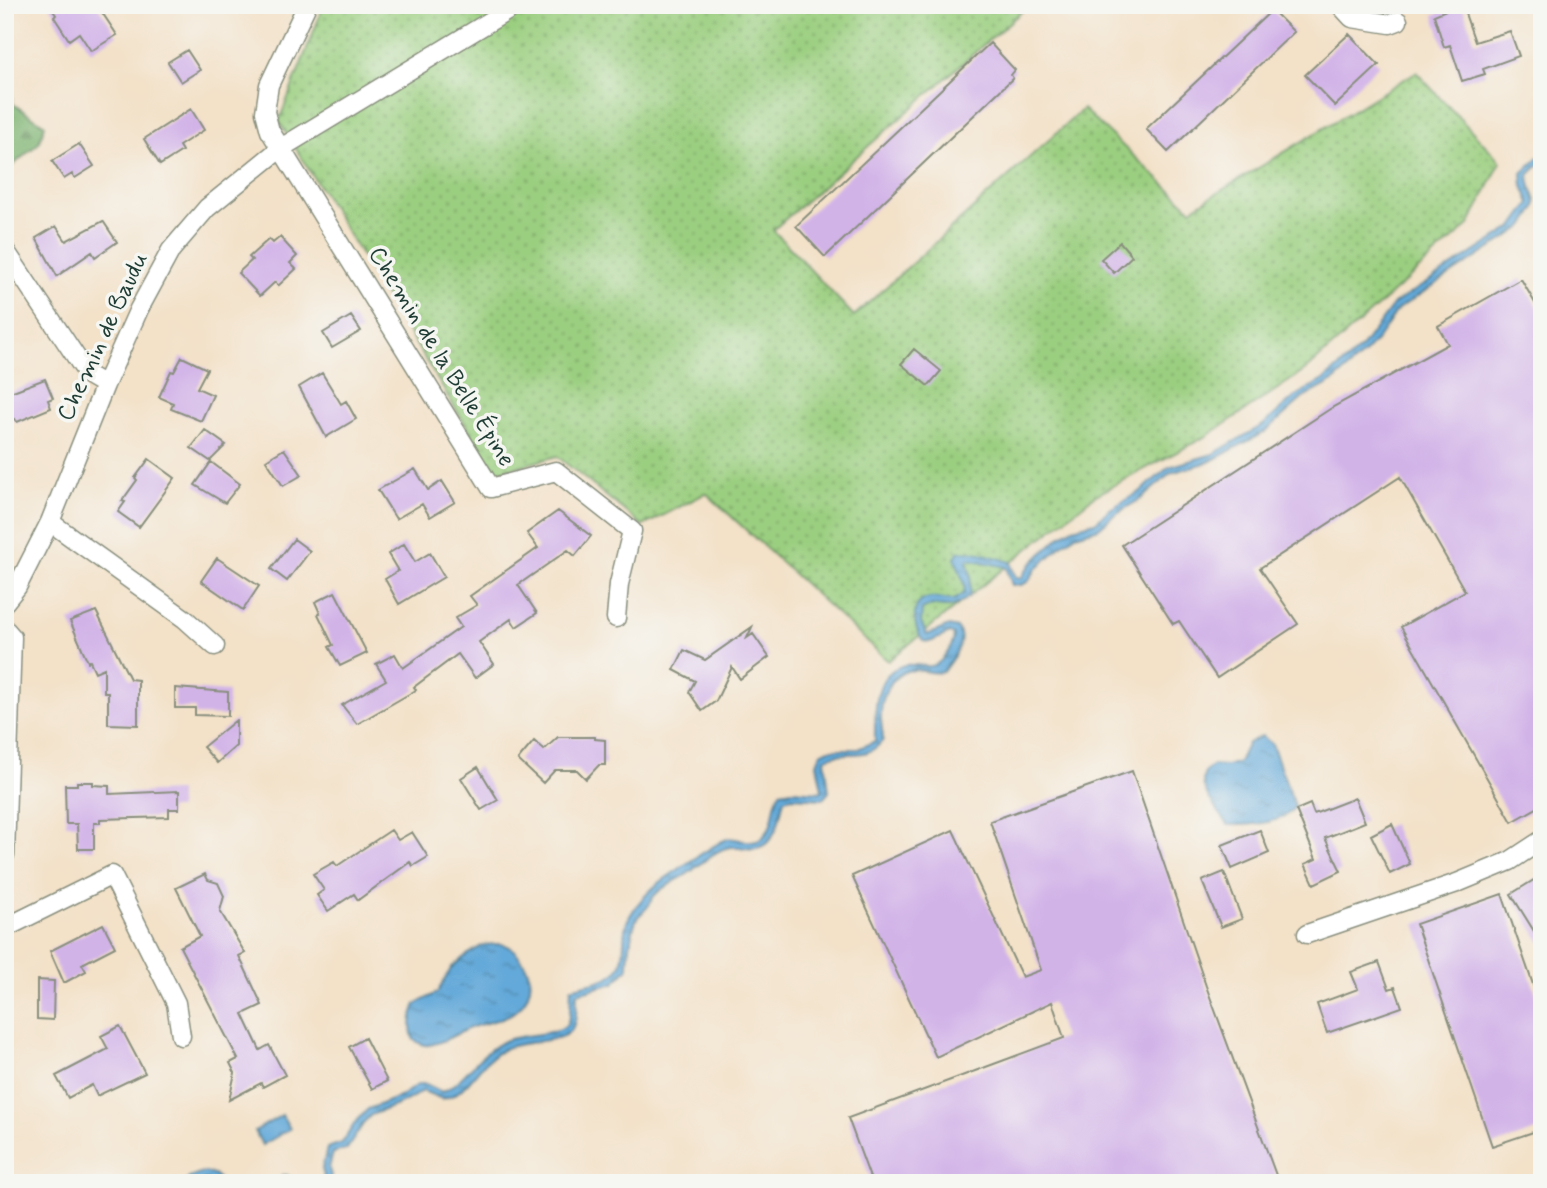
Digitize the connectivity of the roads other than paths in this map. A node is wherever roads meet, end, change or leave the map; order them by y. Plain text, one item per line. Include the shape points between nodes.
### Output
1 (307, 5) edge
2 (517, 5) edge
3 (1340, 5) edge
4 (1398, 21) dead end
5 (281, 148) junction
6 (5, 250) edge
7 (105, 385) junction
8 (50, 522) junction
9 (5, 602) edge
10 (616, 618) dead end
11 (5, 629) edge
12 (215, 646) dead end
13 (1542, 839) edge
14 (5, 855) edge
15 (5, 928) edge
16 (1307, 934) dead end
17 (181, 1035) dead end

1 - 5 street via 270,85 265,112
2 - 5 street, Chemin de Baudu
3 - 4 street via 1352,18 1390,24
5 - 7 street, Chemin de Baudu via 207,208 171,250
5 - 10 street, Chemin de la Belle Épine via 491,488 556,471 632,531
6 - 7 street via 88,374
7 - 8 street, Chemin de Baudu
8 - 9 street, Chemin de Baudu
8 - 12 street via 185,619
11 - 14 street via 12,637
13 - 16 street via 1510,861 1457,883
15 - 17 street via 112,875 176,1003

